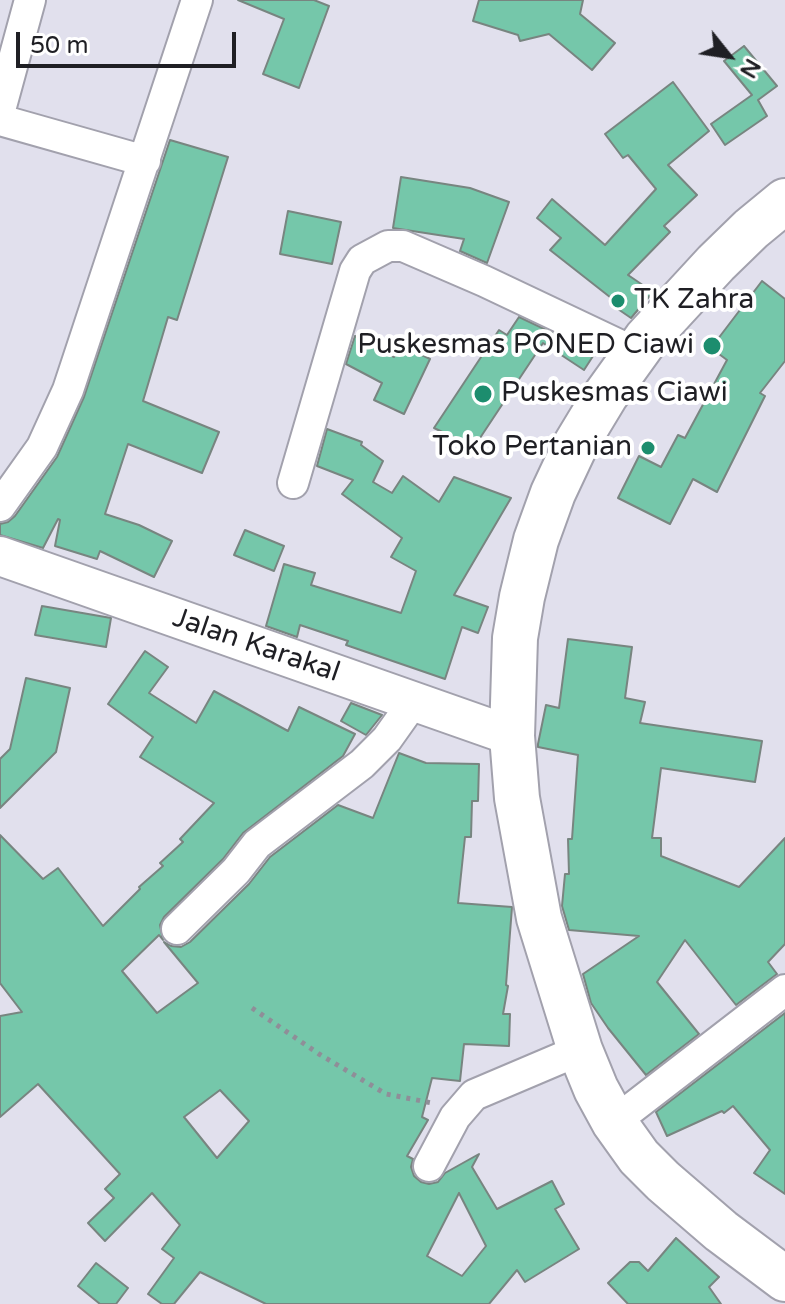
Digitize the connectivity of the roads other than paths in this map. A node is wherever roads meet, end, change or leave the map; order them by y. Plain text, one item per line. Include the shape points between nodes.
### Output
1 (30, 0) edge
2 (197, 0) edge
3 (0, 110) edge
4 (0, 120) edge
5 (145, 161) junction
6 (785, 201) edge
7 (636, 353) junction
8 (293, 483) dead end
9 (0, 506) edge
10 (0, 556) edge
11 (414, 701) junction
12 (512, 736) junction
13 (177, 929) dead end
14 (785, 990) edge
15 (580, 1050) junction
16 (614, 1122) junction
17 (429, 1166) dead end
18 (785, 1279) edge

1 - 3 street
2 - 5 street
4 - 5 street
5 - 9 street via 60,410 42,447
6 - 7 highway via 716,263
7 - 8 street via 403,246 388,246 362,260 355,271
7 - 12 highway via 576,444 536,540 515,638
10 - 11 main road, Jalan Karakal
11 - 12 main road, Jalan Karakal
11 - 13 street via 362,764 257,844
12 - 15 highway via 536,904
14 - 16 street
15 - 16 highway
15 - 17 street via 481,1091 461,1108
16 - 18 highway via 663,1181

